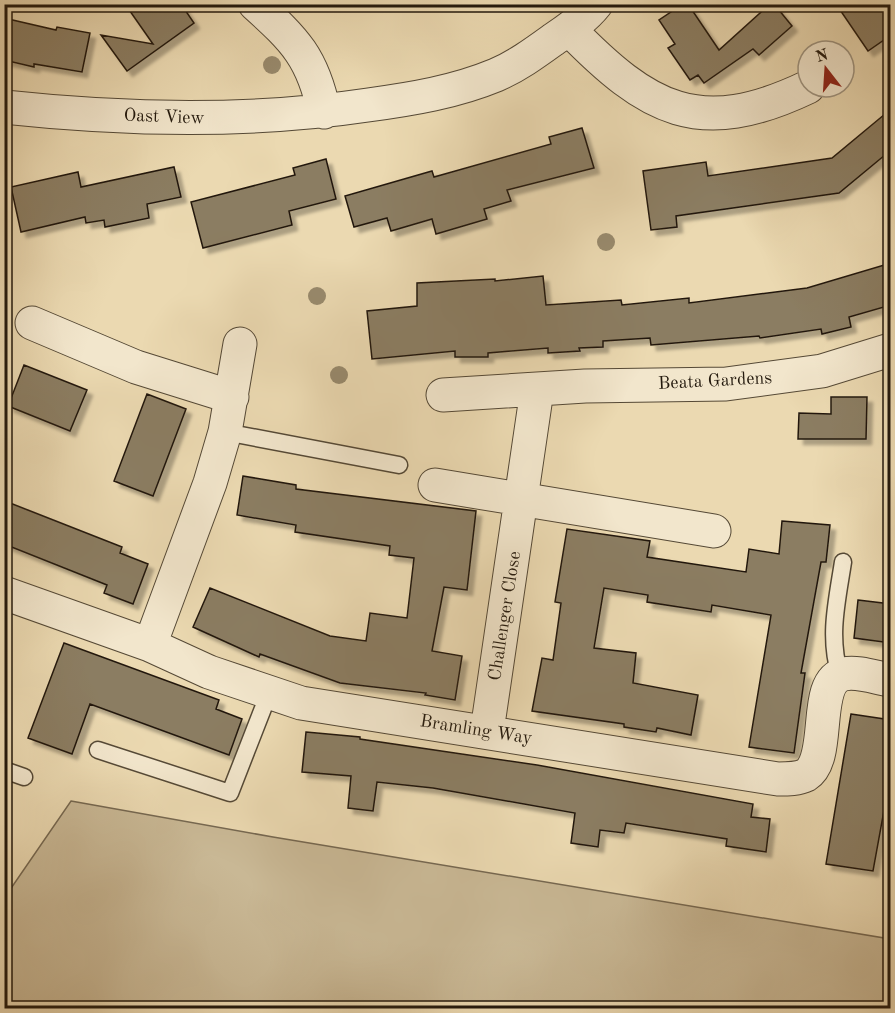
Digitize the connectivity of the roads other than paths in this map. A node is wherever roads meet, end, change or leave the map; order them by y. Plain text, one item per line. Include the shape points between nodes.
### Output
1 (255, 4) edge
2 (596, 4) edge
3 (569, 29) junction
4 (796, 92) edge
5 (4, 107) edge
6 (324, 112) junction
7 (32, 323) dead end
8 (240, 344) dead end
9 (891, 350) edge
10 (537, 390) junction
11 (443, 395) dead end
12 (232, 396) junction
13 (225, 432) junction
14 (399, 465) dead end
15 (435, 485) dead end
16 (522, 501) junction
17 (714, 531) dead end
18 (843, 562) dead end
19 (4, 592) edge
20 (150, 645) junction
21 (840, 675) junction
22 (891, 680) edge
23 (269, 693) junction
24 (487, 731) junction
25 (98, 750) dead end
26 (4, 770) edge
27 (24, 777) dead end

1 - 6 street via 310,63
2 - 3 street, Oast View
3 - 4 street via 636,90 683,111 738,111 770,104
3 - 6 street, Oast View via 530,57 456,89
5 - 6 street, Oast View via 97,115 219,118
7 - 12 street via 136,367
8 - 12 street
9 - 10 street, Beata Gardens via 822,371 759,381
10 - 11 street, Beata Gardens
10 - 16 street
12 - 13 street
13 - 14 lane
13 - 20 street
15 - 16 street
16 - 17 street
16 - 24 street, Challenger Close
18 - 21 lane via 832,633
19 - 20 street, Bramling Way
20 - 23 street, Bramling Way
21 - 22 street
21 - 24 street, Bramling Way via 826,698 815,765 795,778 747,774
23 - 24 street, Bramling Way via 337,709
23 - 25 lane via 230,793
26 - 27 lane

